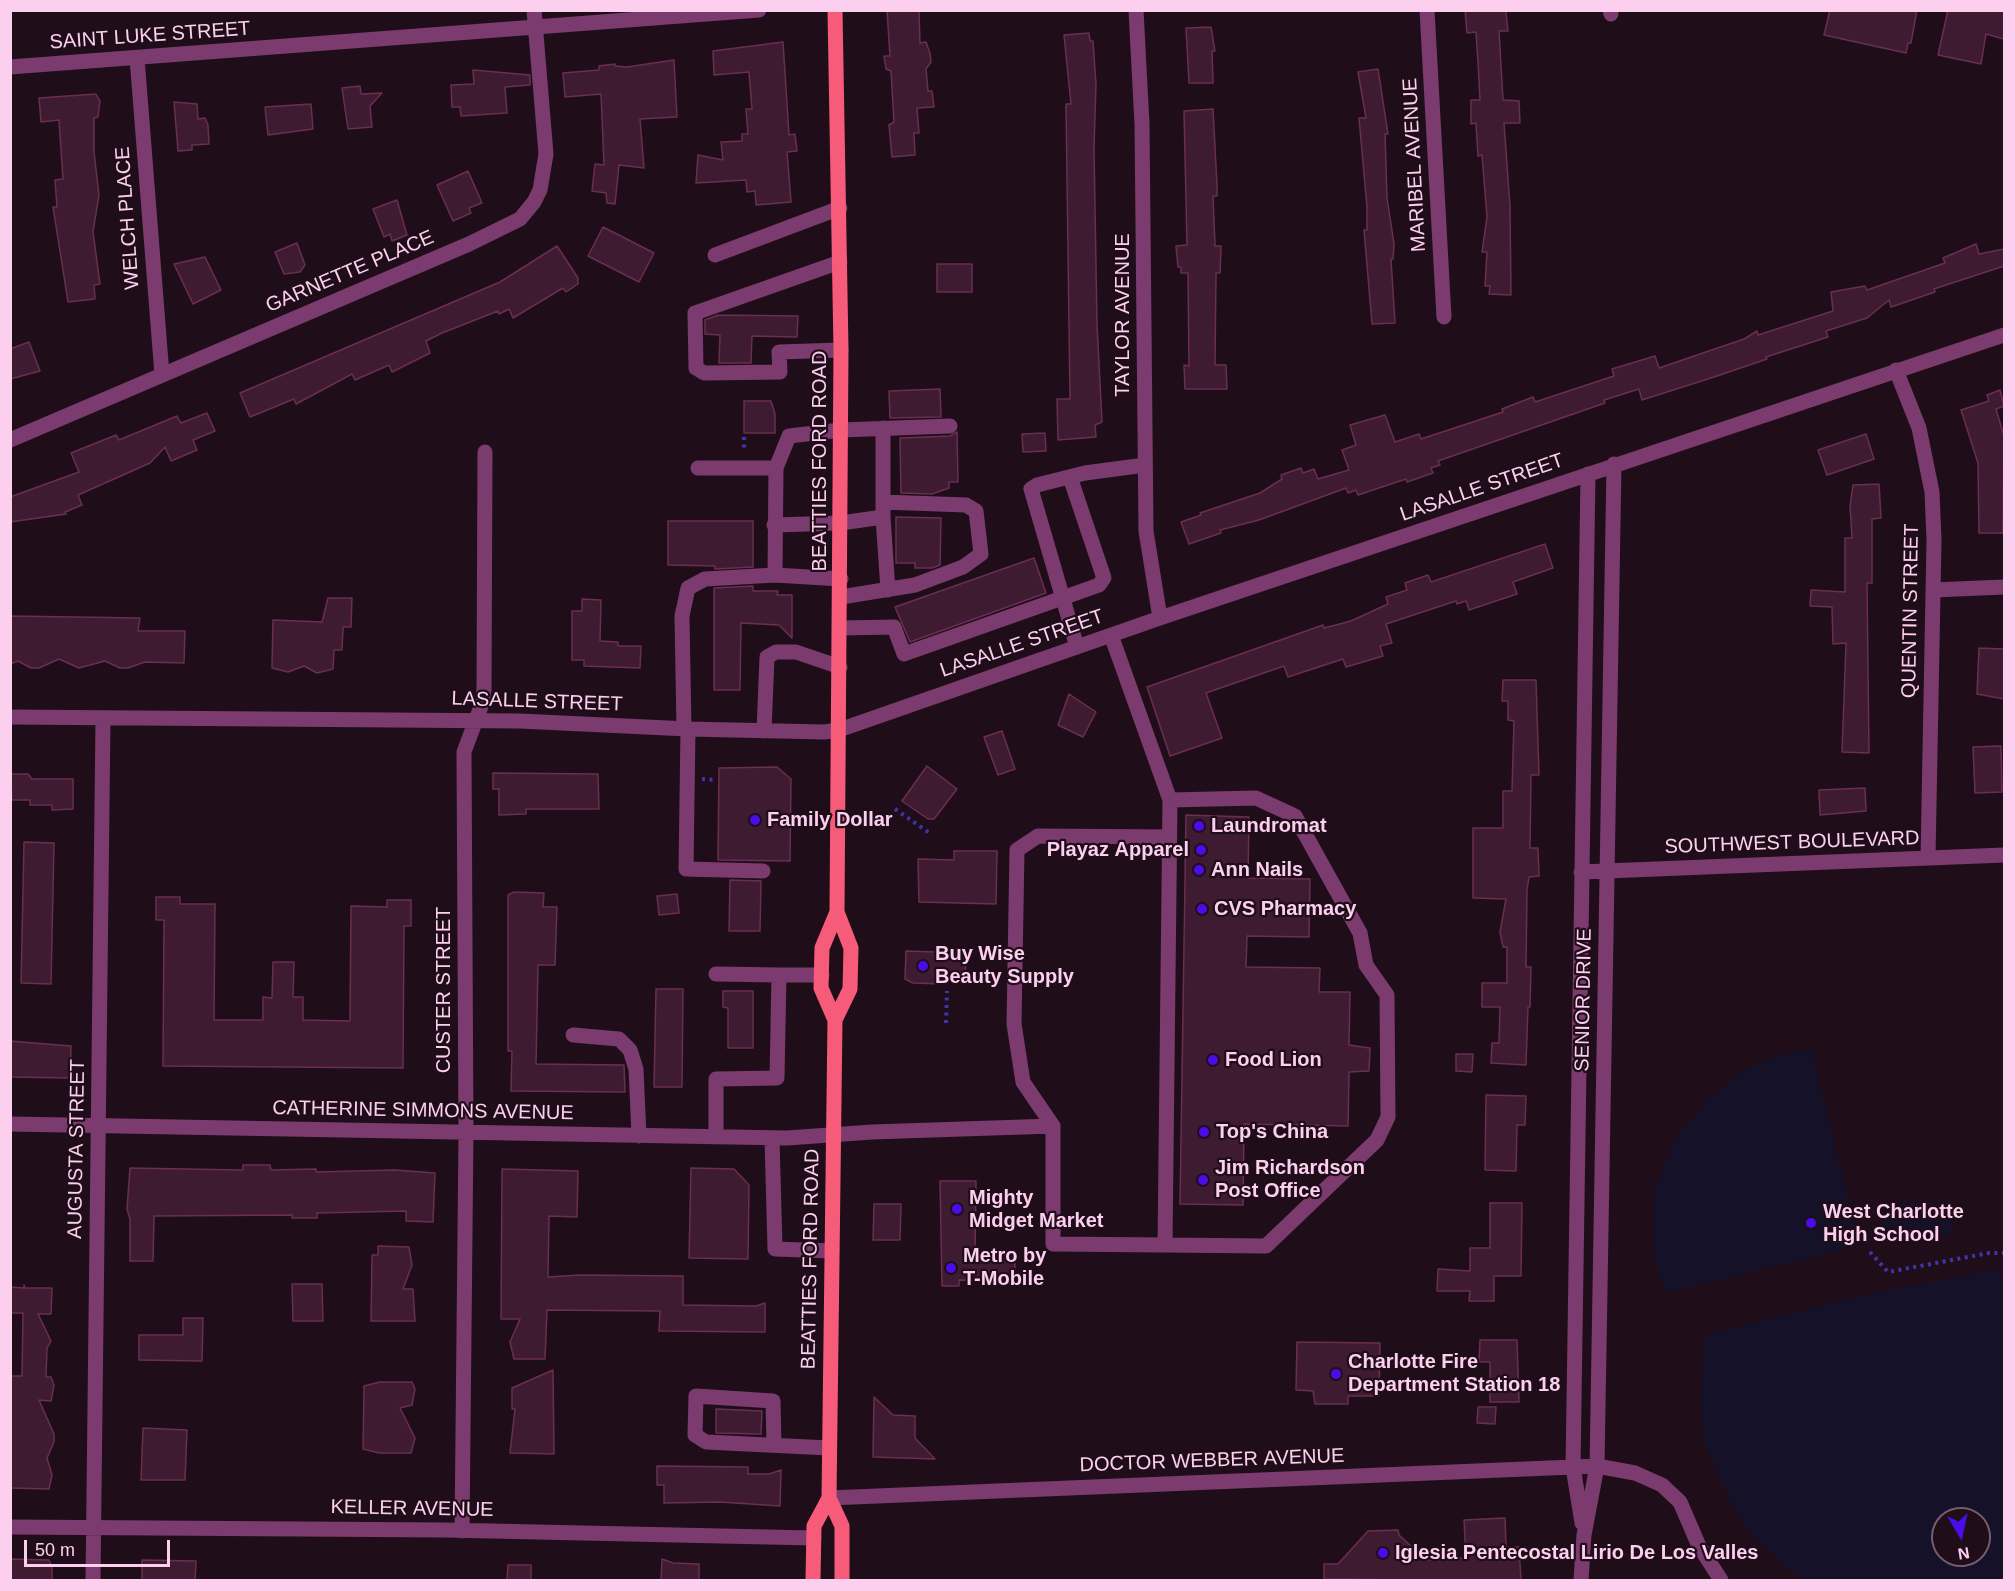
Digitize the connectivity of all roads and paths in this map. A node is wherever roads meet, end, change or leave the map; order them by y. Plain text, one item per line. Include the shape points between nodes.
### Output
1 (534, 10) edge
2 (759, 10) edge
3 (835, 10) edge
4 (1136, 10) edge
5 (1427, 10) edge
6 (536, 26) junction
7 (137, 58) junction
8 (10, 67) edge
9 (840, 208) junction
10 (716, 255) dead end
11 (840, 262) junction
12 (1444, 317) dead end
13 (2004, 335) edge
14 (841, 350) junction
15 (1896, 370) junction
16 (162, 375) junction
17 (950, 426) dead end
18 (883, 428) junction
19 (841, 430) junction
20 (10, 440) edge
21 (485, 452) dead end
22 (1614, 464) junction
23 (1145, 465) junction
24 (698, 468) dead end
25 (776, 468) junction
26 (1588, 474) junction
27 (1070, 477) junction
28 (883, 510) junction
29 (841, 523) junction
30 (774, 525) junction
31 (775, 575) junction
32 (841, 579) junction
33 (2004, 587) edge
34 (888, 590) junction
35 (1933, 590) junction
36 (841, 597) junction
37 (1062, 598) junction
38 (1160, 618) junction
39 (840, 628) junction
40 (1111, 635) junction
41 (1077, 647) junction
42 (840, 667) junction
43 (10, 717) edge
44 (103, 719) junction
45 (475, 720) junction
46 (686, 729) junction
47 (839, 730) junction
48 (764, 731) junction
49 (1170, 800) junction
50 (895, 809) dead end
51 (931, 834) dead end
52 (1169, 837) junction
53 (2004, 855) edge
54 (1928, 858) junction
55 (764, 871) dead end
56 (1607, 871) junction
57 (1581, 872) junction
58 (837, 912) junction
59 (716, 974) dead end
60 (779, 975) junction
61 (822, 975) junction
62 (947, 991) dead end
63 (1579, 1010) junction
64 (1604, 1010) junction
65 (835, 1020) junction
66 (946, 1023) dead end
67 (573, 1035) dead end
68 (10, 1124) edge
69 (98, 1125) junction
70 (1053, 1126) junction
71 (466, 1134) junction
72 (834, 1135) junction
73 (639, 1136) junction
74 (716, 1137) junction
75 (772, 1138) junction
76 (1165, 1245) junction
77 (832, 1251) junction
78 (1870, 1252) dead end
79 (2004, 1253) edge
80 (774, 1445) junction
81 (829, 1448) junction
82 (1597, 1466) junction
83 (1573, 1467) junction
84 (828, 1498) junction
85 (10, 1527) edge
86 (93, 1528) junction
87 (462, 1531) junction
88 (1584, 1535) junction
89 (814, 1538) junction
90 (93, 1581) edge
91 (813, 1581) edge
92 (842, 1581) edge
93 (1581, 1581) edge
94 (1721, 1581) edge

1 - 6 street, GARNETTE PLACE
2 - 6 street, SAINT LUKE STREET
3 - 9 main road, BEATTIES FORD ROAD
4 - 23 street, TAYLOR AVENUE via 1142,124
5 - 12 street, MARIBEL AVENUE
6 - 7 street, SAINT LUKE STREET
6 - 16 street, GARNETTE PLACE via 546,154 540,190 520,219
7 - 8 street, SAINT LUKE STREET
7 - 16 street, WELCH PLACE
9 - 10 street
9 - 11 main road, BEATTIES FORD ROAD
11 - 14 main road, BEATTIES FORD ROAD
11 - 14 street via 694,313 696,368 704,373 780,372 779,352
13 - 15 street, LASALLE STREET
14 - 19 main road, BEATTIES FORD ROAD
15 - 22 street, LASALLE STREET
15 - 35 street, QUENTIN STREET via 1919,428 1929,470
16 - 20 street, GARNETTE PLACE
17 - 18 street
18 - 19 street
18 - 28 street
19 - 25 street via 789,436
19 - 29 main road, BEATTIES FORD ROAD
21 - 45 street, CUSTER STREET via 484,689
22 - 26 street, LASALLE STREET
22 - 56 street, SENIOR DRIVE
23 - 27 street
23 - 38 street, TAYLOR AVENUE via 1146,531
24 - 25 street
25 - 30 street
26 - 38 street, LASALLE STREET
26 - 57 street, SENIOR DRIVE
27 - 37 street via 1031,489
27 - 37 street via 1104,578 1099,585
28 - 29 street
28 - 34 street
28 - 34 street via 966,505 976,511 981,554 944,576
29 - 30 street
29 - 32 main road, BEATTIES FORD ROAD
30 - 31 street
31 - 32 street
31 - 46 street via 705,579 688,588 682,616
32 - 36 main road, BEATTIES FORD ROAD
33 - 35 street
34 - 36 street
35 - 54 street, QUENTIN STREET
36 - 39 main road, BEATTIES FORD ROAD
37 - 39 street via 904,654 894,627
37 - 41 street
38 - 40 street, LASALLE STREET
39 - 42 main road, BEATTIES FORD ROAD
40 - 41 street, LASALLE STREET
40 - 49 street
41 - 47 street, LASALLE STREET
42 - 47 main road, BEATTIES FORD ROAD
42 - 48 street via 796,652 776,652 767,657
43 - 44 street, LASALLE STREET
44 - 45 street, LASALLE STREET
44 - 69 street, AUGUSTA STREET
45 - 46 street, LASALLE STREET
45 - 71 street, CUSTER STREET via 464,752
46 - 48 street, LASALLE STREET
46 - 55 street via 686,869
47 - 48 street, LASALLE STREET
47 - 58 main road, BEATTIES FORD ROAD
49 - 52 street
49 - 76 street via 1256,798 1295,816 1360,933 1366,965 1387,995 1388,1116 1377,1140 1266,1245
50 - 51 path
52 - 70 street via 1038,836 1017,850 1014,1024 1023,1082
52 - 76 street
53 - 54 street, SOUTHWEST BOULEVARD
54 - 56 street, SOUTHWEST BOULEVARD
56 - 57 street, SOUTHWEST BOULEVARD
56 - 64 street, SENIOR DRIVE
57 - 63 street, SENIOR DRIVE
58 - 61 main road, BEATTIES FORD ROAD via 822,948
58 - 65 main road, BEATTIES FORD ROAD via 851,948 850,989
59 - 60 street
60 - 61 street
60 - 74 street via 777,1078 716,1079
61 - 65 main road, BEATTIES FORD ROAD via 821,988
62 - 66 path
63 - 64 street
63 - 83 street, SENIOR DRIVE
64 - 82 street, SENIOR DRIVE
65 - 72 main road, BEATTIES FORD ROAD
67 - 73 street via 618,1039 630,1050 636,1069
68 - 69 street, CATHERINE SIMMONS AVENUE
69 - 71 street, CATHERINE SIMMONS AVENUE
69 - 86 street, AUGUSTA STREET
70 - 72 street, CATHERINE SIMMONS AVENUE
70 - 76 street via 1053,1244
71 - 73 street, CATHERINE SIMMONS AVENUE
71 - 87 street, CUSTER STREET
72 - 75 street, CATHERINE SIMMONS AVENUE
72 - 77 main road, BEATTIES FORD ROAD
73 - 74 street, CATHERINE SIMMONS AVENUE
74 - 75 street, CATHERINE SIMMONS AVENUE
75 - 77 street via 775,1249
77 - 81 main road, BEATTIES FORD ROAD
78 - 79 path via 1888,1272
80 - 80 street via 706,1442 696,1435 696,1396 773,1401
80 - 81 street
81 - 84 main road, BEATTIES FORD ROAD
82 - 83 street, DOCTOR WEBBER AVENUE
82 - 88 street, SENIOR DRIVE
82 - 94 street, DOCTOR WEBBER AVENUE via 1635,1473 1662,1485 1680,1502 1699,1546
83 - 84 street, DOCTOR WEBBER AVENUE
83 - 88 street, SENIOR DRIVE
84 - 89 main road, BEATTIES FORD ROAD via 814,1526
84 - 92 main road, BEATTIES FORD ROAD via 843,1526
85 - 86 street, KELLER AVENUE
86 - 87 street, KELLER AVENUE
86 - 90 street, AUGUSTA STREET
87 - 89 street, KELLER AVENUE
88 - 93 street, SENIOR DRIVE
89 - 91 main road, BEATTIES FORD ROAD

